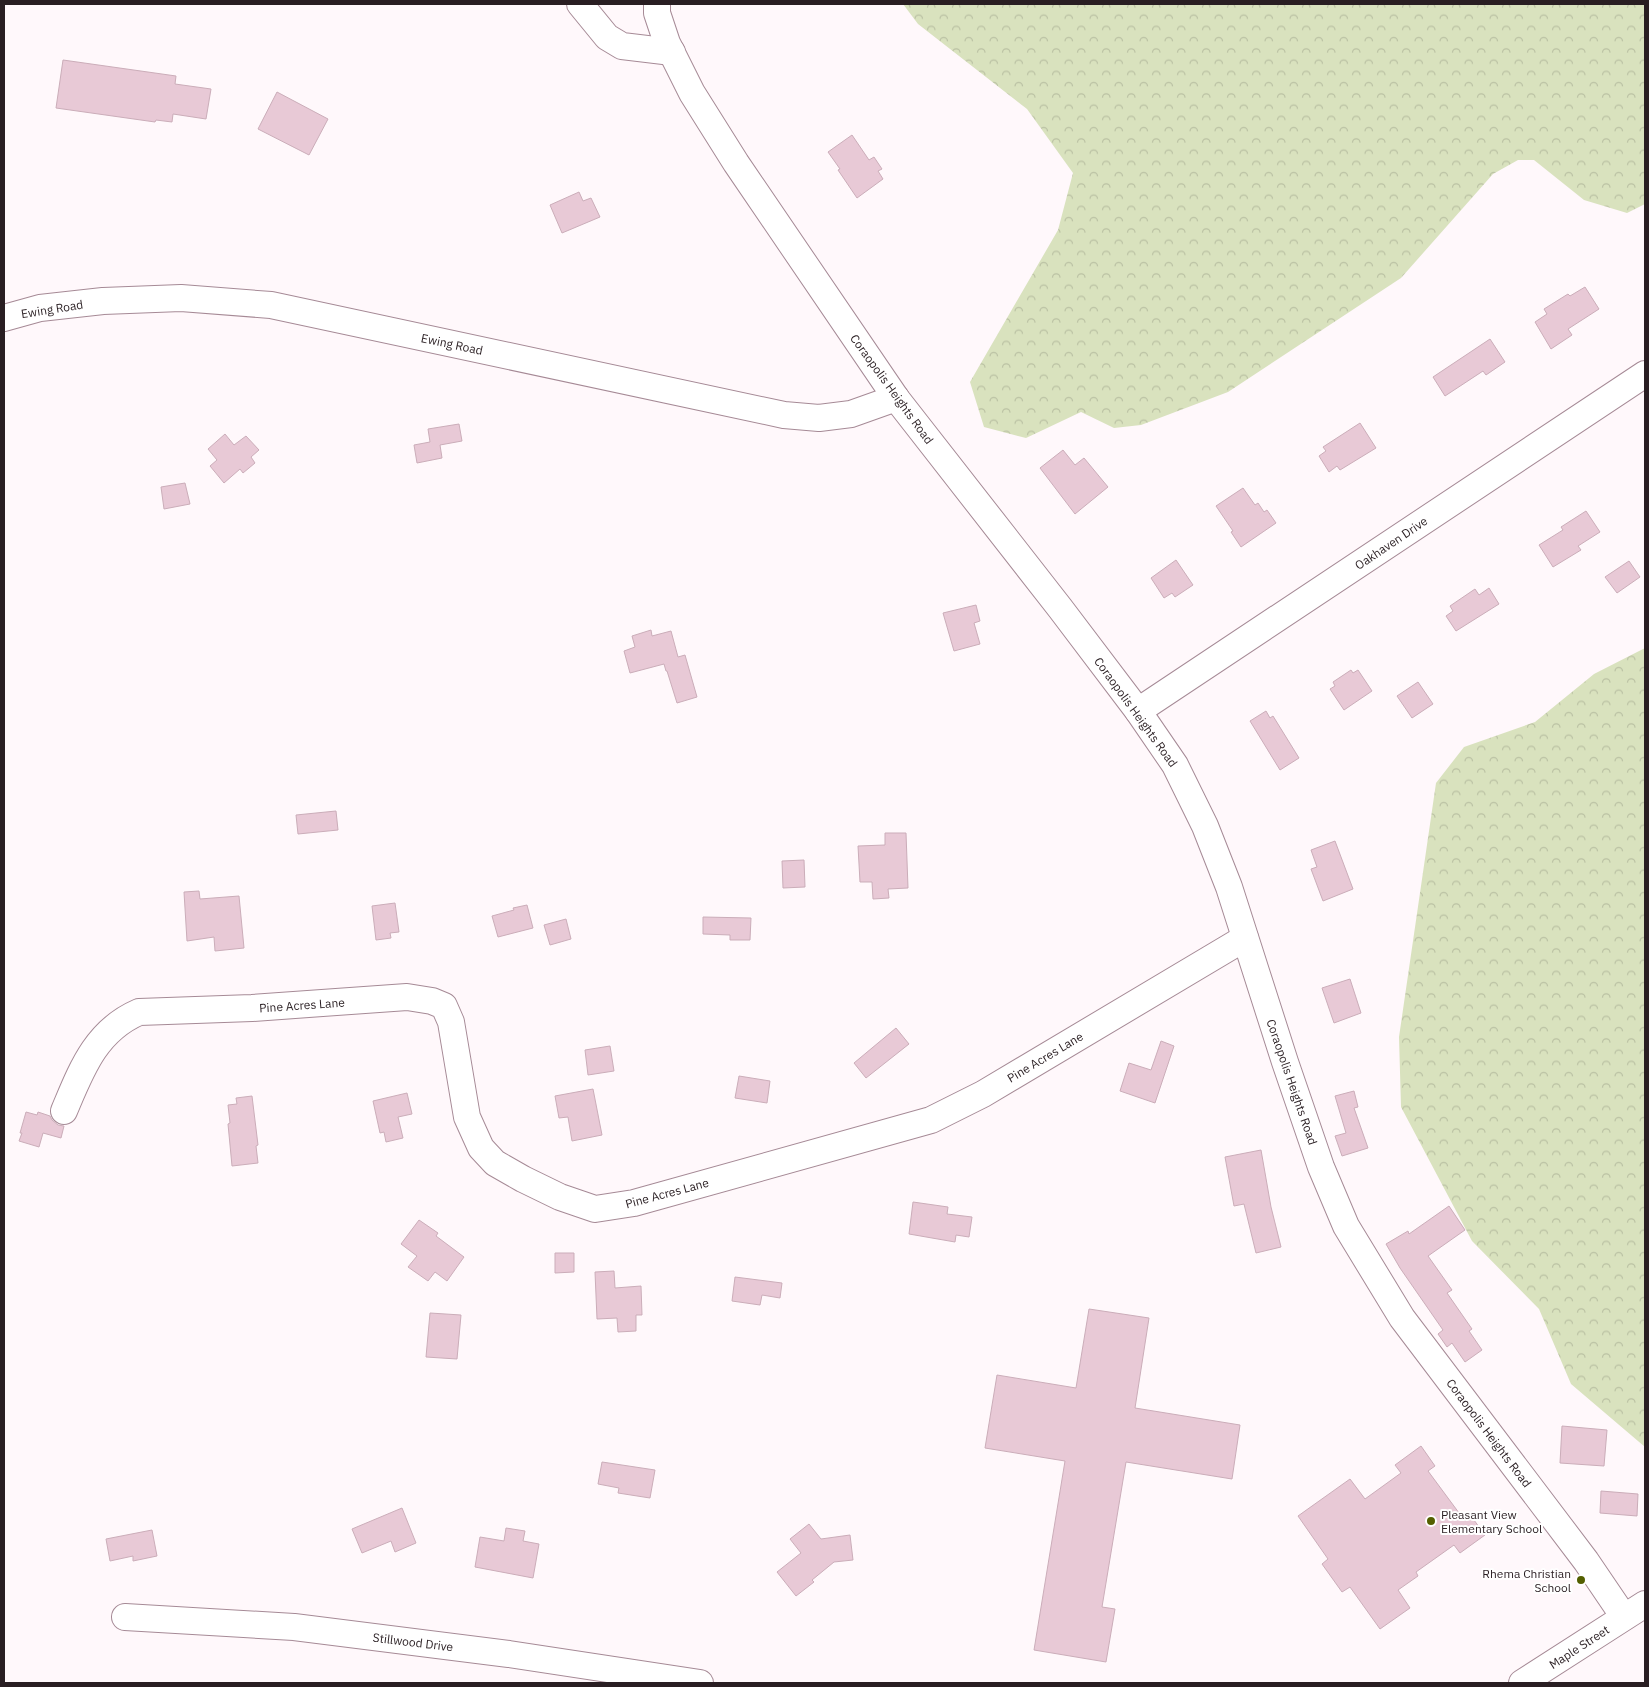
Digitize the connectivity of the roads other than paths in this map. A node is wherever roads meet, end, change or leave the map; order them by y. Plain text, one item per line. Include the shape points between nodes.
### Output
1 (580, 4) edge
2 (657, 4) edge
3 (672, 52) junction
4 (4, 318) edge
5 (1645, 374) edge
6 (896, 398) junction
7 (1138, 712) junction
8 (1245, 938) junction
9 (64, 1111) dead end
10 (1635, 1610) edge
11 (125, 1617) dead end
12 (1531, 1681) edge
13 (700, 1683) edge

1 - 3 street via 607,38 622,46
2 - 3 street, Coraopolis Heights Road via 656,13
3 - 6 street, Coraopolis Heights Road via 692,93 736,163
4 - 6 street, Ewing Road via 40,308 103,301 181,298 271,305 784,416 819,418 850,414
5 - 7 street, Oakhaven Drive
6 - 7 street, Coraopolis Heights Road
7 - 8 street, Coraopolis Heights Road via 1175,765 1205,826
8 - 9 street, Pine Acres Lane via 983,1094 931,1120 634,1204 595,1209 560,1197 522,1179 495,1162 481,1148 467,1117 451,1022 444,1006 432,1001 407,997 139,1012 107,1033 85,1062
8 - 10 street, Coraopolis Heights Road via 1321,1167 1346,1226 1402,1318 1586,1561
10 - 12 street, Maple Street
11 - 13 street, Stillwood Drive via 294,1627 509,1654

